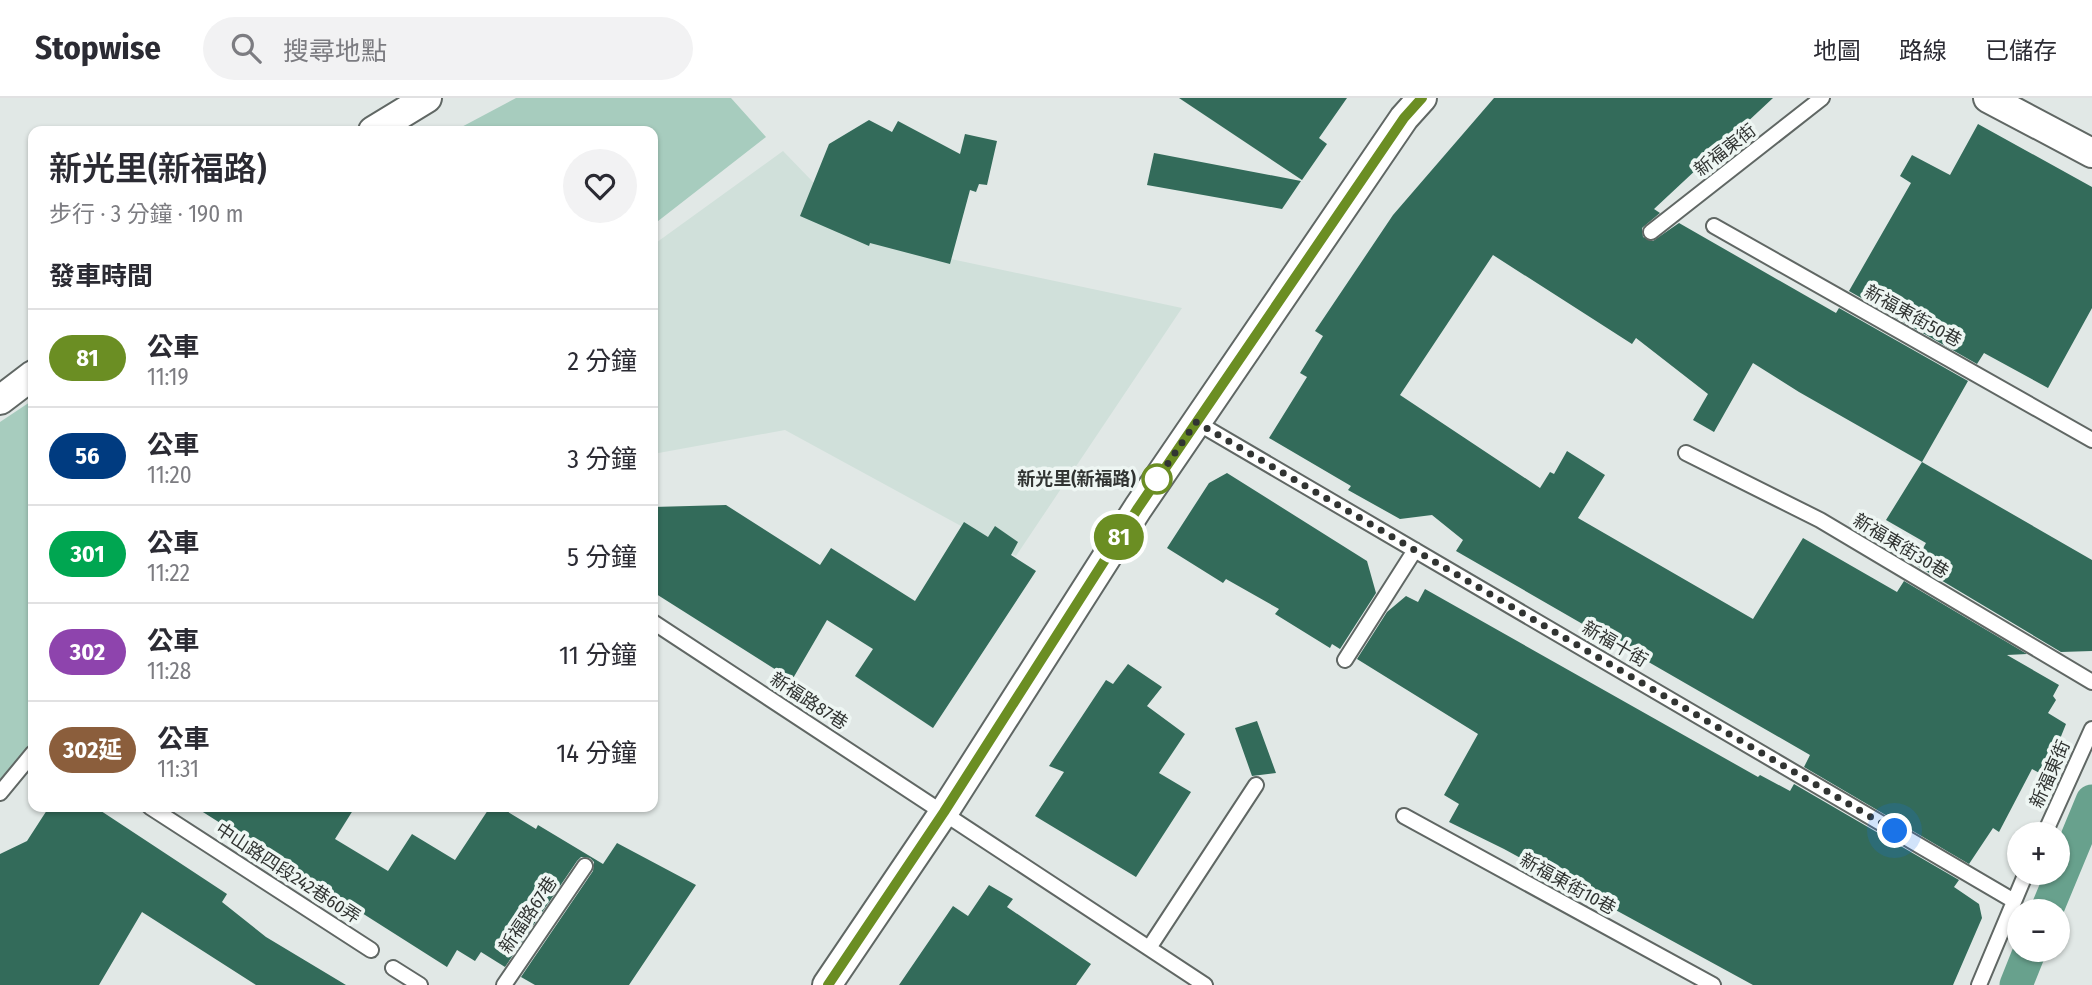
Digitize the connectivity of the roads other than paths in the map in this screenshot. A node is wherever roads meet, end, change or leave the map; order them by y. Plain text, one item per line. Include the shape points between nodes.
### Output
1 (427, 98) edge
2 (1422, 98) edge
3 (1822, 98) edge
4 (1988, 98) edge
5 (381, 126) edge
6 (2092, 153) edge
7 (1714, 226) dead end
8 (1651, 232) dead end
9 (28, 379) edge
10 (0, 400) edge
11 (1196, 422) junction
12 (2092, 440) edge
13 (1686, 453) dead end
14 (1415, 550) junction
15 (658, 625) edge
16 (1345, 660) dead end
17 (2092, 682) edge
18 (2092, 729) edge
19 (28, 759) edge
20 (1255, 785) dead end
21 (0, 793) edge
22 (158, 812) edge
23 (944, 812) junction
24 (1404, 816) dead end
25 (2050, 822) edge
26 (585, 866) dead end
27 (2011, 899) edge
28 (2007, 918) edge
29 (1149, 948) junction
30 (371, 950) dead end
31 (393, 968) dead end
32 (420, 985) edge
33 (503, 985) edge
34 (827, 985) edge
35 (1205, 985) edge
36 (1713, 985) edge
37 (1979, 985) edge

1 - 5 street
2 - 11 street
3 - 8 lane, 新福東街
4 - 6 street
7 - 12 lane, 新福東街50巷
9 - 10 street
11 - 14 lane, 新福十街
11 - 23 street
13 - 17 lane, 新福東街30巷 via 1820,520
14 - 16 lane
14 - 27 lane, 新福十街
15 - 23 lane, 新福路87巷
18 - 25 lane, 新福東街
19 - 21 lane
20 - 29 lane
22 - 30 lane, 中山路四段242巷60弄
23 - 29 lane, 新福路87巷
23 - 34 street
24 - 36 lane, 新福東街10巷
26 - 33 lane, 新福路67巷
28 - 37 lane
29 - 35 lane, 新福路87巷
31 - 32 lane

